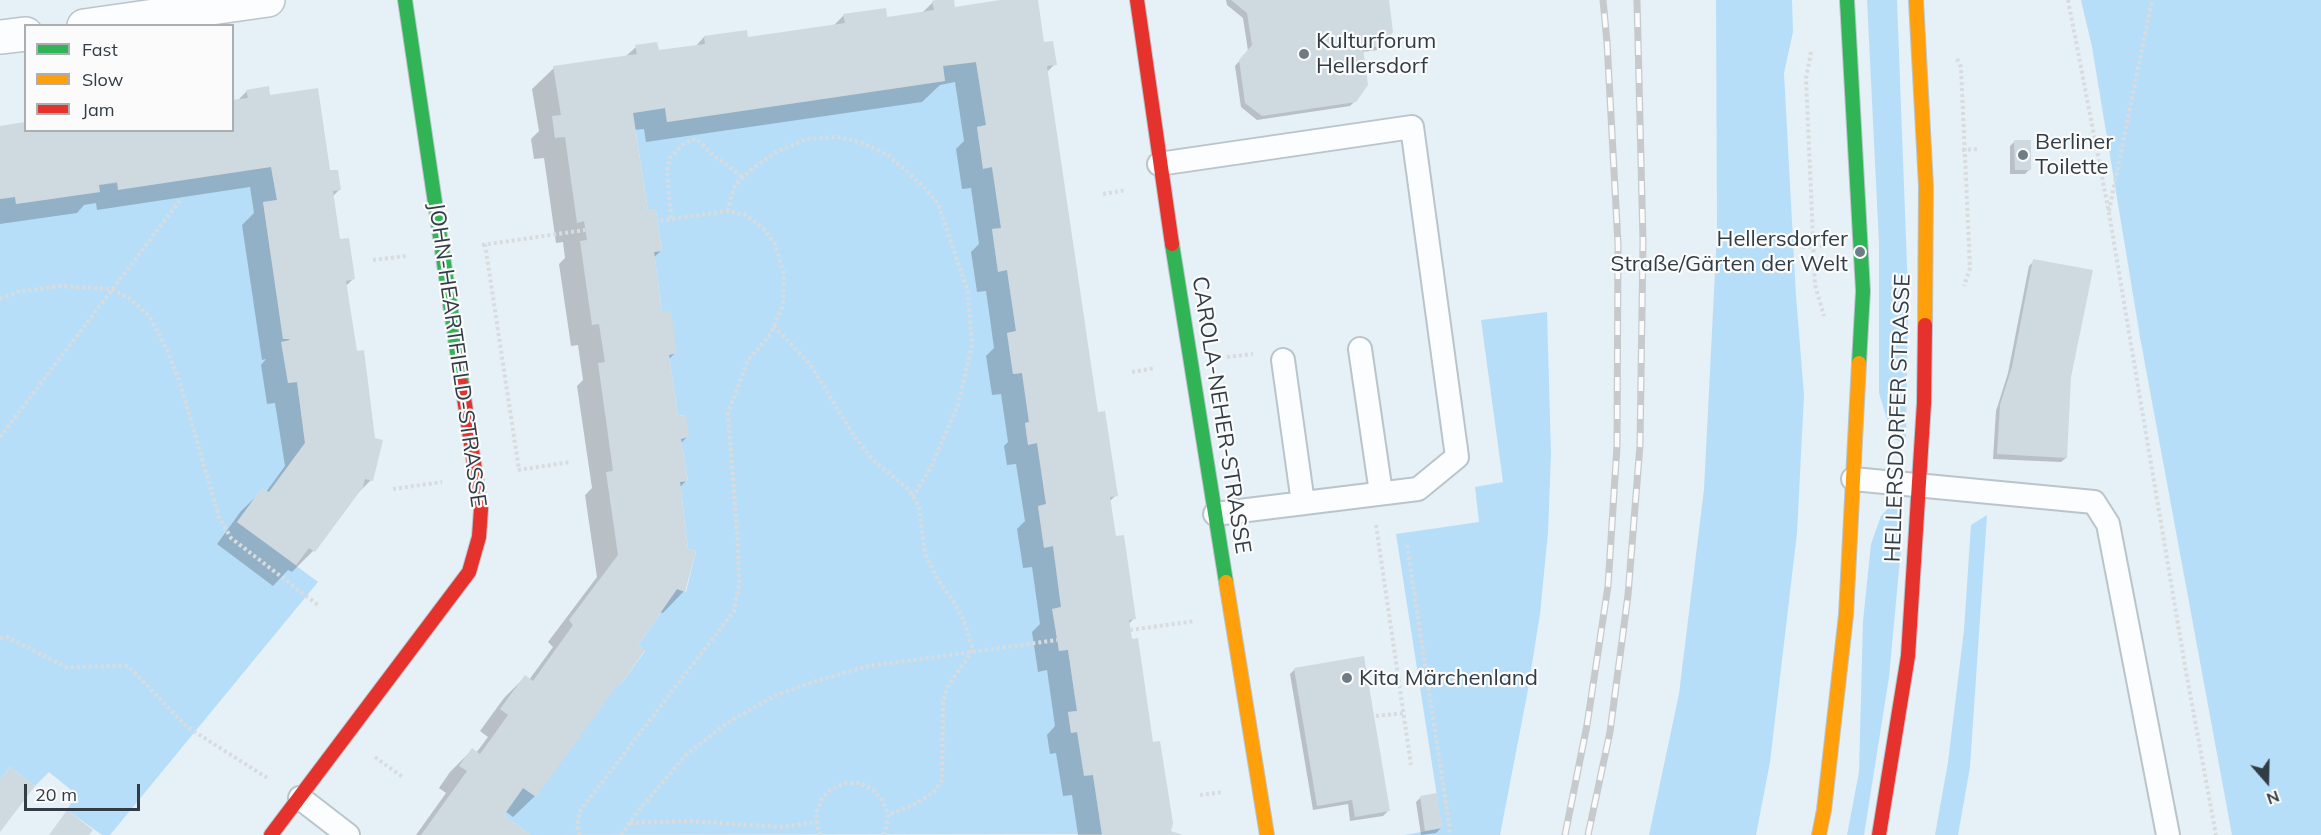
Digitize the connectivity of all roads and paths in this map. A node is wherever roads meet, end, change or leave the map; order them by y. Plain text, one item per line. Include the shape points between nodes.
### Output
1 (268, 0) edge
2 (405, 0) edge
3 (1137, 0) edge
4 (1847, 0) edge
5 (1916, 0) edge
6 (2068, 0) edge
7 (2152, 0) edge
8 (98, 24) edge
9 (24, 34) edge
10 (0, 37) edge
11 (1812, 44) dead end
12 (1159, 164) junction
13 (744, 177) junction
14 (181, 199) dead end
15 (727, 211) junction
16 (2109, 213) junction
17 (671, 218) junction
18 (658, 221) dead end
19 (585, 230) dead end
20 (485, 244) junction
21 (1836, 246) dead end
22 (1802, 247) dead end
23 (1814, 247) junction
24 (442, 251) junction
25 (112, 290) junction
26 (0, 299) edge
27 (1824, 318) dead end
28 (774, 326) junction
29 (1360, 349) dead end
30 (1283, 360) joint
31 (1191, 362) junction
32 (0, 437) edge
33 (519, 470) dead end
34 (1853, 479) junction
35 (1919, 486) junction
36 (1381, 494) junction
37 (913, 497) junction
38 (1303, 503) junction
39 (1215, 514) junction
40 (1380, 544) dead end
41 (1407, 545) dead end
42 (318, 605) dead end
43 (1172, 624) dead end
44 (1130, 630) dead end
45 (0, 638) edge
46 (1057, 640) dead end
47 (973, 650) junction
48 (1404, 713) junction
49 (1376, 716) dead end
50 (1411, 765) dead end
51 (1216, 792) dead end
52 (1200, 795) dead end
53 (300, 798) junction
54 (888, 815) junction
55 (817, 822) junction
56 (630, 823) junction
57 (271, 835) edge
58 (348, 835) edge
59 (580, 835) edge
60 (621, 835) edge
61 (821, 835) edge
62 (883, 835) edge
63 (1267, 835) edge
64 (1448, 835) edge
65 (1819, 835) edge
66 (1879, 835) edge
67 (2168, 835) edge
68 (2216, 835) edge

1 - 8 street
2 - 24 street, JOHN-HEARTFIELD-STRASSE
3 - 12 street, CAROLA-NEHER-STRASSE
4 - 34 street, HELLERSDORFER STRASSE via 1863,291
5 - 35 street, HELLERSDORFER STRASSE via 1926,186 1924,403
6 - 16 path
7 - 16 path
9 - 10 street
11 - 23 path via 1806,78
12 - 31 street, CAROLA-NEHER-STRASSE
12 - 36 lane via 1412,127 1457,457 1418,489
13 - 15 path via 735,184
13 - 17 path via 697,140 682,145 670,158 667,170
13 - 37 path via 778,151 807,139 837,137 888,155 938,204 968,292 972,345 958,405
14 - 25 path
15 - 17 path
15 - 28 path via 746,215 775,244 784,274 783,305
16 - 68 path
17 - 18 path
19 - 20 path
20 - 24 path
20 - 33 path
21 - 23 path
22 - 23 path
23 - 27 path via 1815,285
24 - 53 street, JOHN-HEARTFIELD-STRASSE via 481,509 479,537 469,572
25 - 26 path via 59,286 17,292
25 - 32 path
25 - 42 path via 149,316 168,352 219,517 231,538
28 - 37 path via 810,364 873,460
28 - 59 path via 748,360 728,413 739,574 734,611 580,811
29 - 36 lane
30 - 31 path via 1282,350
30 - 38 lane
31 - 39 street, CAROLA-NEHER-STRASSE
34 - 35 lane
34 - 65 street, HELLERSDORFER STRASSE via 1842,651
35 - 66 street, HELLERSDORFER STRASSE via 1908,656
35 - 67 lane via 2094,502 2108,524
36 - 38 lane
37 - 47 path via 919,506 925,553 964,621
38 - 39 lane
39 - 63 street, CAROLA-NEHER-STRASSE
40 - 48 path
41 - 64 path
43 - 44 path
45 - 53 path via 7,637 66,667 128,666 187,727
46 - 47 path
47 - 54 path via 948,686 943,702 942,780 934,792
47 - 56 path via 869,666 776,695 727,723 686,755
48 - 49 path
48 - 50 path
51 - 52 path
53 - 57 street, JOHN-HEARTFIELD-STRASSE
53 - 58 lane
54 - 55 path via 873,789 860,783 845,783 831,789 821,800
54 - 62 path
55 - 56 path via 782,827
55 - 61 path
56 - 60 path

